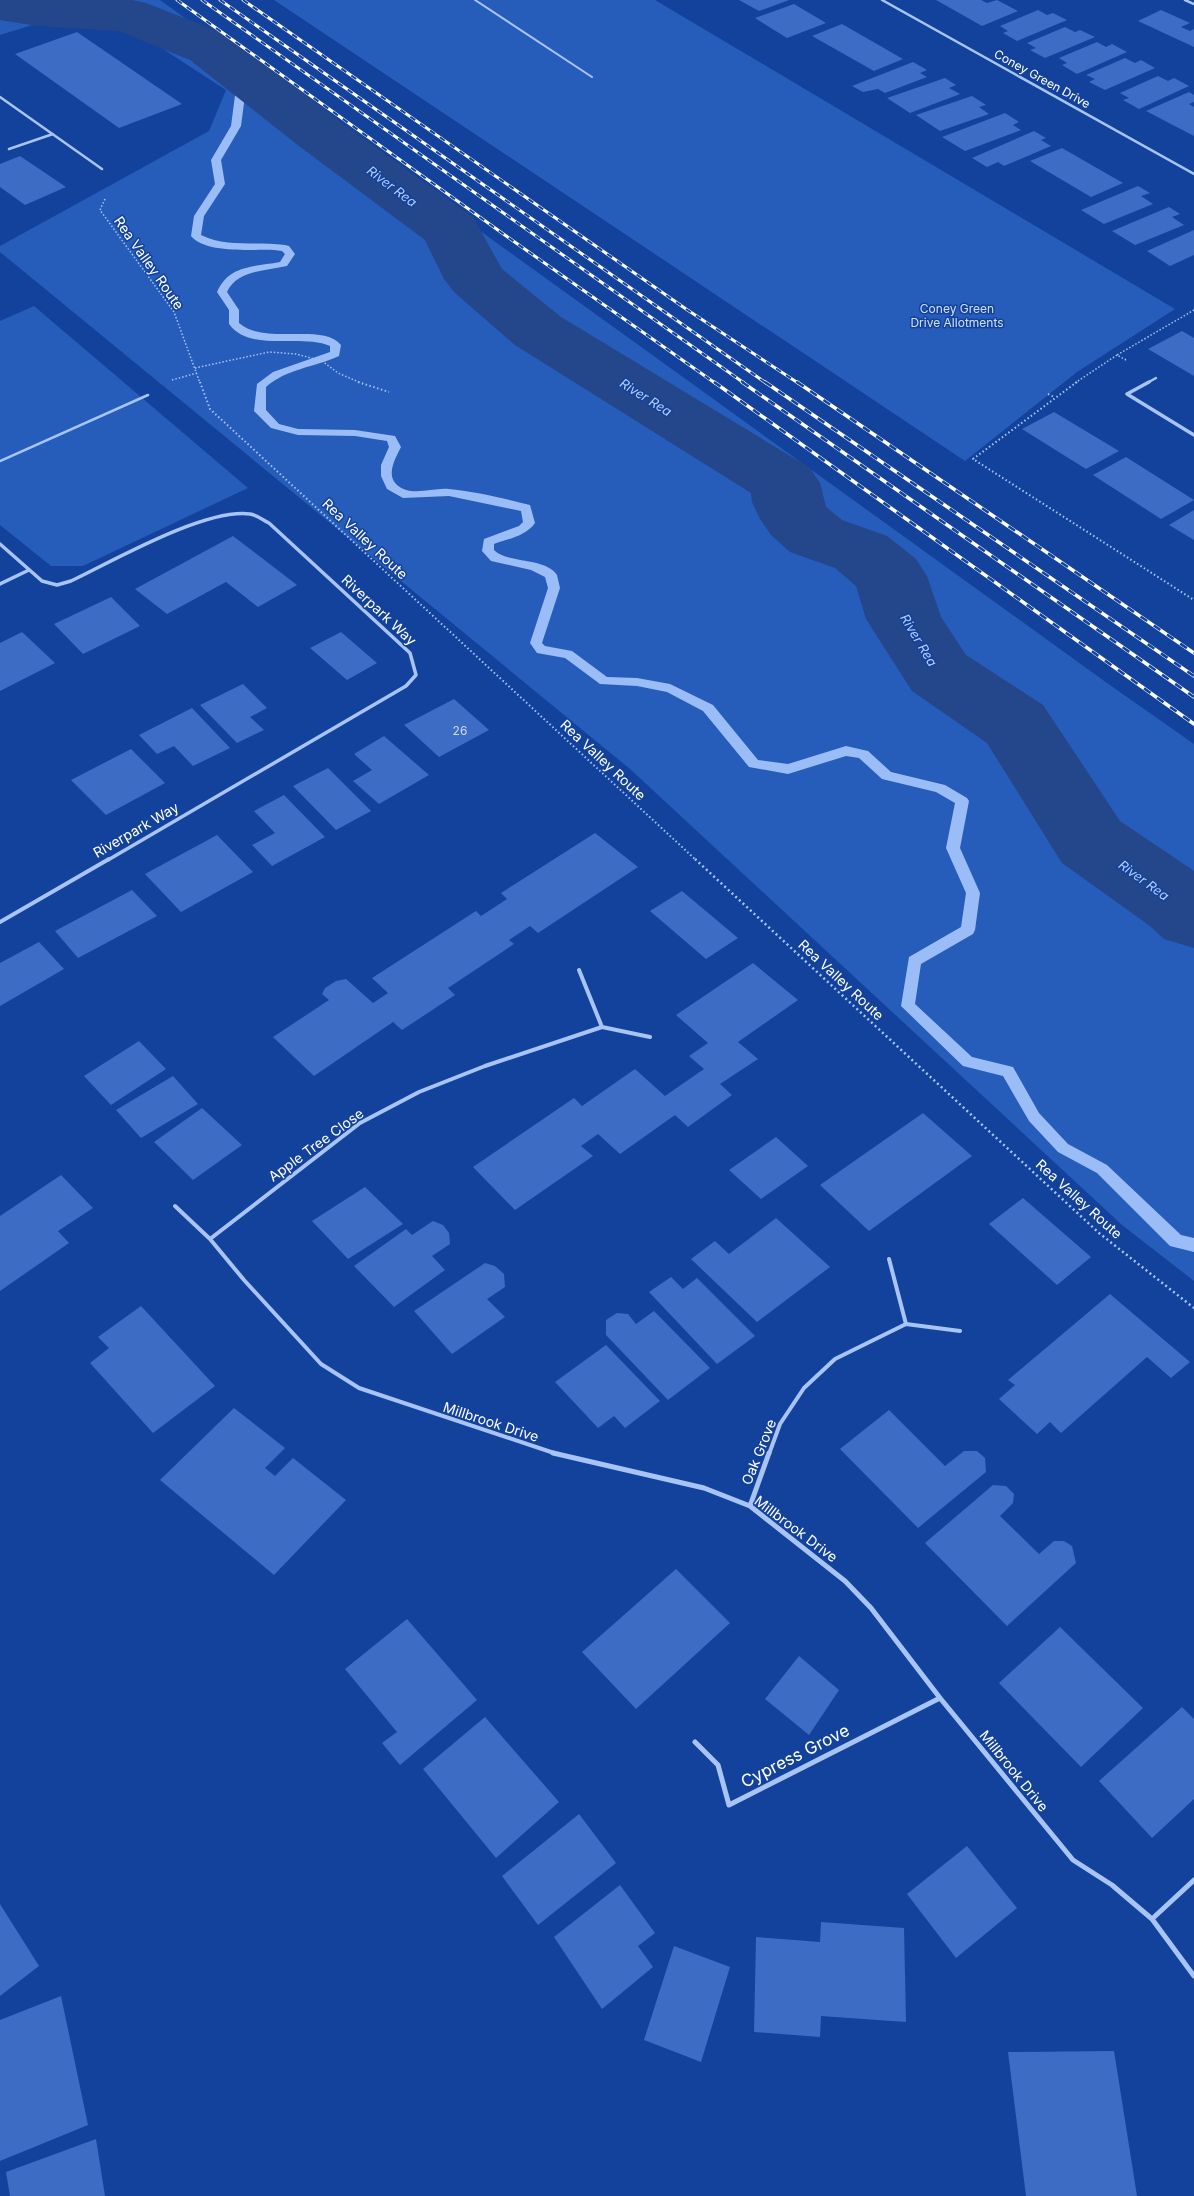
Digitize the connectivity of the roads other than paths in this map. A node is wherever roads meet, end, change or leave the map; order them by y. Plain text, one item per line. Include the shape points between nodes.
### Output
1 (475, 0) edge
2 (882, 0) edge
3 (1185, 0) edge
4 (1194, 4) edge
5 (592, 77) dead end
6 (0, 97) edge
7 (52, 134) junction
8 (9, 149) dead end
9 (102, 169) road end
10 (1194, 174) edge
11 (1156, 378) road end
12 (148, 395) dead end
13 (1194, 435) edge
14 (0, 461) edge
15 (0, 544) edge
16 (29, 570) junction
17 (0, 584) edge
18 (0, 922) edge
19 (578, 970) dead end
20 (602, 1028) junction
21 (650, 1037) dead end
22 (175, 1206) dead end
23 (210, 1239) junction
24 (889, 1259) dead end
25 (906, 1324) junction
26 (960, 1331) dead end
27 (750, 1506) junction
28 (940, 1698) junction
29 (695, 1742) dead end
30 (1194, 1880) edge
31 (1152, 1919) junction
32 (1194, 1976) edge

1 - 5 lane
2 - 10 street, Coney Green Drive
3 - 4 street
6 - 7 street
7 - 8 street
7 - 9 street
11 - 13 street via 1127,394
12 - 14 lane
15 - 16 street, Riverpark Way
16 - 17 street
16 - 18 street, Riverpark Way via 42,581 56,584 71,581 187,527 216,518 250,514 269,523 410,653 416,675 406,686
19 - 20 street
20 - 21 street, Apple Tree Close
20 - 23 street, Apple Tree Close via 485,1066 419,1092 360,1123
22 - 23 street
23 - 27 street, Millbrook Drive via 320,1364 359,1388 547,1452 704,1488
24 - 25 street
25 - 26 street
25 - 27 street, Oak Grove via 835,1359 804,1388 780,1424
27 - 28 street, Millbrook Drive via 845,1581 871,1608
28 - 29 street, Cypress Grove via 729,1805 718,1765
28 - 31 street, Millbrook Drive via 1073,1860 1112,1885
30 - 31 street
31 - 32 street, Millbrook Drive

